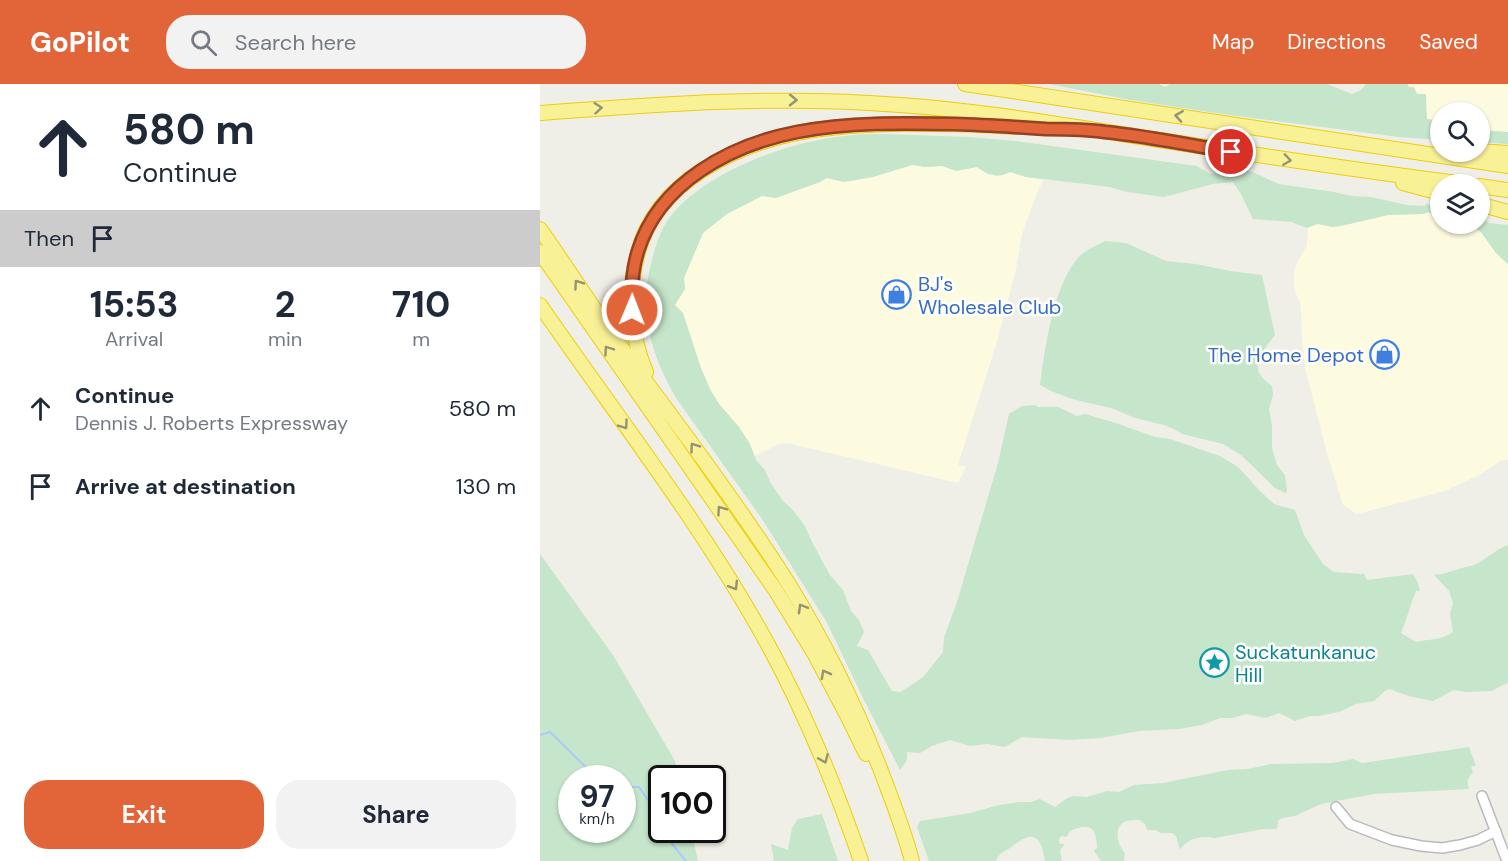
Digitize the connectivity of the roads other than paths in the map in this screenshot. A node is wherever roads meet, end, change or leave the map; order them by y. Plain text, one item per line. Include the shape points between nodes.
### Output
1 (965, 84) edge
2 (540, 113) edge
3 (1105, 132) junction
4 (1300, 135) junction
5 (1430, 147) edge
6 (1490, 152) edge
7 (1508, 153) edge
8 (1508, 166) edge
9 (1334, 167) junction
10 (1430, 179) edge
11 (1490, 188) edge
12 (1508, 190) edge
13 (1430, 191) edge
14 (1490, 207) edge
15 (1508, 212) edge
16 (540, 229) edge
17 (540, 252) edge
18 (541, 307) edge
19 (673, 417) junction
20 (1482, 796) dead end
21 (1336, 807) dead end
22 (1496, 831) junction
23 (861, 861) edge
24 (911, 861) edge
25 (1507, 861) edge

4 -> 1 highway
2 -> 3 highway via 707,101 828,101 925,107
3 -> 9 highway
3 - 19 highway via 923,124 829,128 761,142 697,173 656,213 641,242 633,275 632,310 639,351 649,378
4 - 5 highway
4 - 8 highway
6 - 7 highway
9 - 10 highway
9 - 13 highway
11 - 12 highway
14 - 15 highway
19 -> 16 highway
24 -> 17 highway via 855,732 789,611
18 -> 23 highway via 706,544 757,625 812,731
24 -> 19 highway via 902,825 867,735 824,647 783,576
20 - 22 street
21 - 22 street via 1350,824 1421,846 1460,845
22 - 25 street

